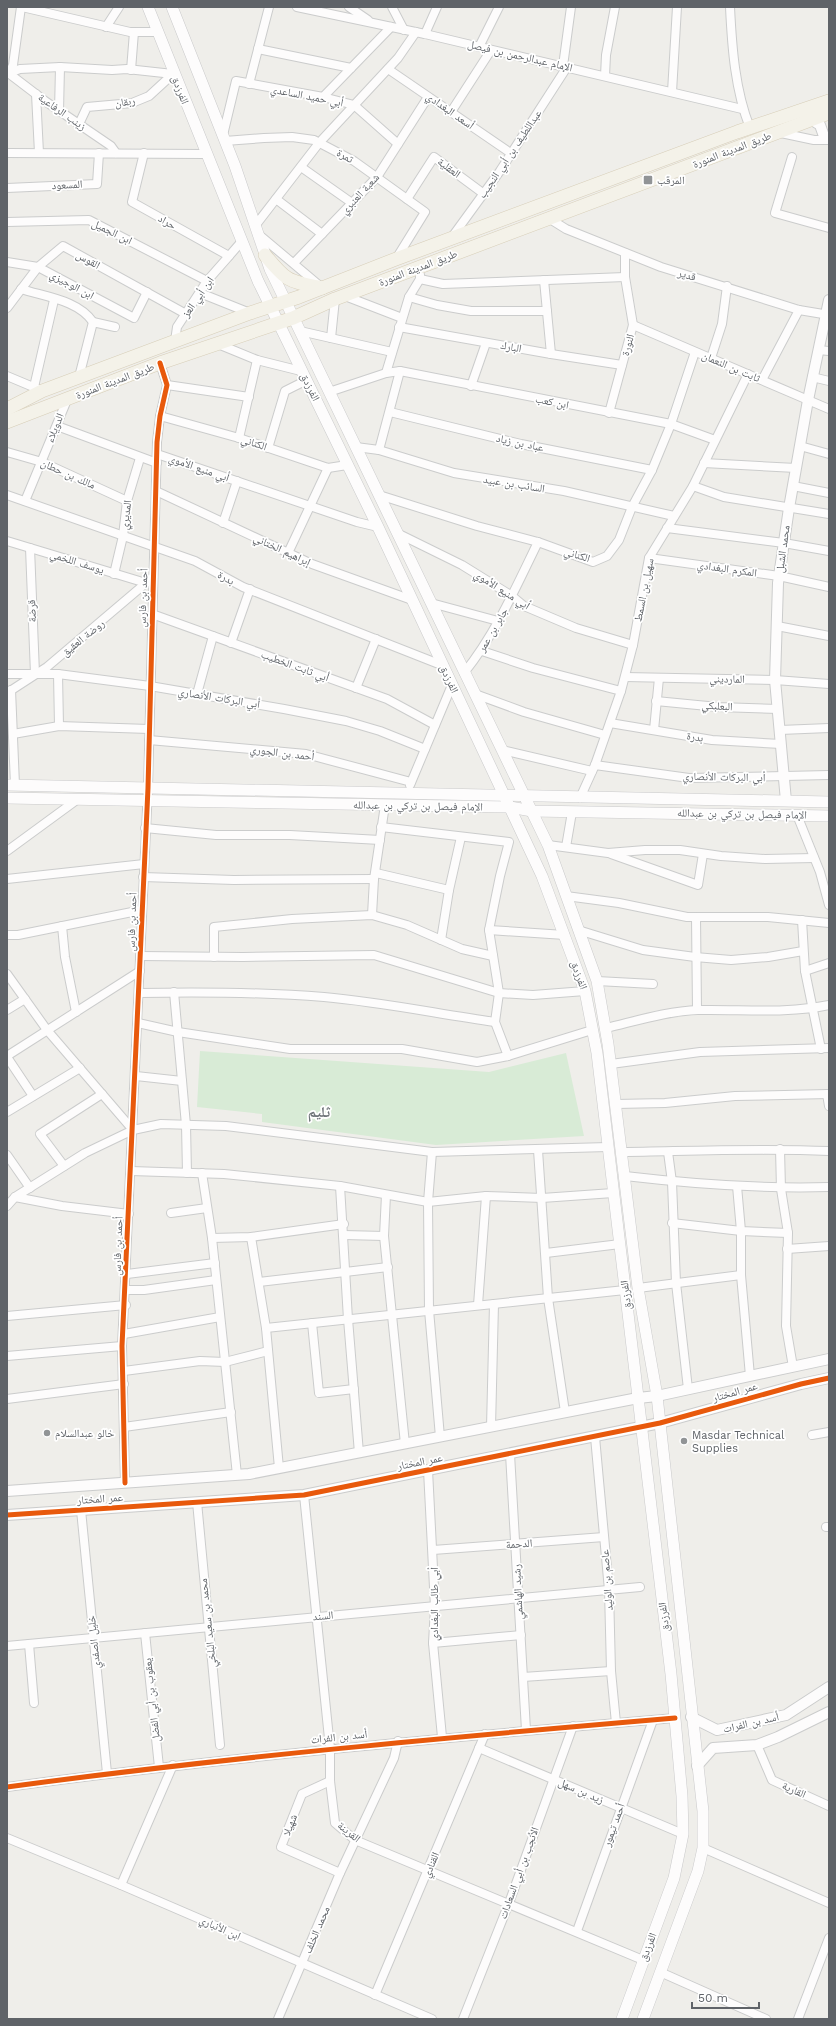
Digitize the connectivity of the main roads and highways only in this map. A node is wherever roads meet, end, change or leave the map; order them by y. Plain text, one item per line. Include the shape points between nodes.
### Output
1 (148, 7) edge
2 (172, 7) edge
3 (829, 101) edge
4 (829, 113) edge
5 (265, 255) junction
6 (322, 288) junction
7 (286, 300) junction
8 (270, 305) junction
9 (293, 318) junction
10 (279, 324) junction
11 (7, 409) edge
12 (7, 422) edge
13 (11, 785) edge
14 (505, 796) junction
15 (524, 797) junction
16 (7, 798) edge
17 (829, 802) edge
18 (510, 807) junction
19 (532, 811) junction
20 (829, 816) edge
21 (622, 2019) edge
22 (643, 2019) edge

1 - 8 main road, الفرزدق via 173,74
2 - 5 main road, الفرزدق via 224,138
3 - 6 main road, طريق المدينة المنورة via 750,128
4 - 9 main road, طريق المدينة المنورة via 550,219 419,274 340,297
5 - 6 main road via 286,278 295,283
5 - 7 main road, الفرزدق
6 - 7 main road, طريق المدينة المنورة
7 - 8 main road, طريق المدينة المنورة
7 - 9 main road, الفرزدق
8 - 10 main road, الفرزدق
8 - 11 main road, طريق المدينة المنورة via 79,377 38,389
9 - 10 main road, طريق المدينة المنورة
9 - 15 main road, الفرزدق
10 - 12 main road, طريق المدينة المنورة via 160,364
10 - 14 main road, الفرزدق
13 - 14 main road, الإمام فيصل بن تركي بن عبدالله
14 - 15 main road, الإمام فيصل بن تركي بن عبدالله
14 - 18 main road, الفرزدق
15 - 17 main road, الإمام فيصل بن تركي بن عبدالله
15 - 19 main road, الفرزدق
16 - 18 main road, الإمام فيصل بن تركي بن عبدالله
18 - 19 main road, الإمام فيصل بن تركي بن عبدالله
18 - 21 main road, الفرزدق via 542,876 585,991 608,1147 675,1718 683,1834 674,1878
19 - 20 main road, الإمام فيصل بن تركي بن عبدالله
19 - 22 main road, الفرزدق via 548,845 597,981 606,1028 638,1288 657,1396 703,1811 703,1848 698,1871

